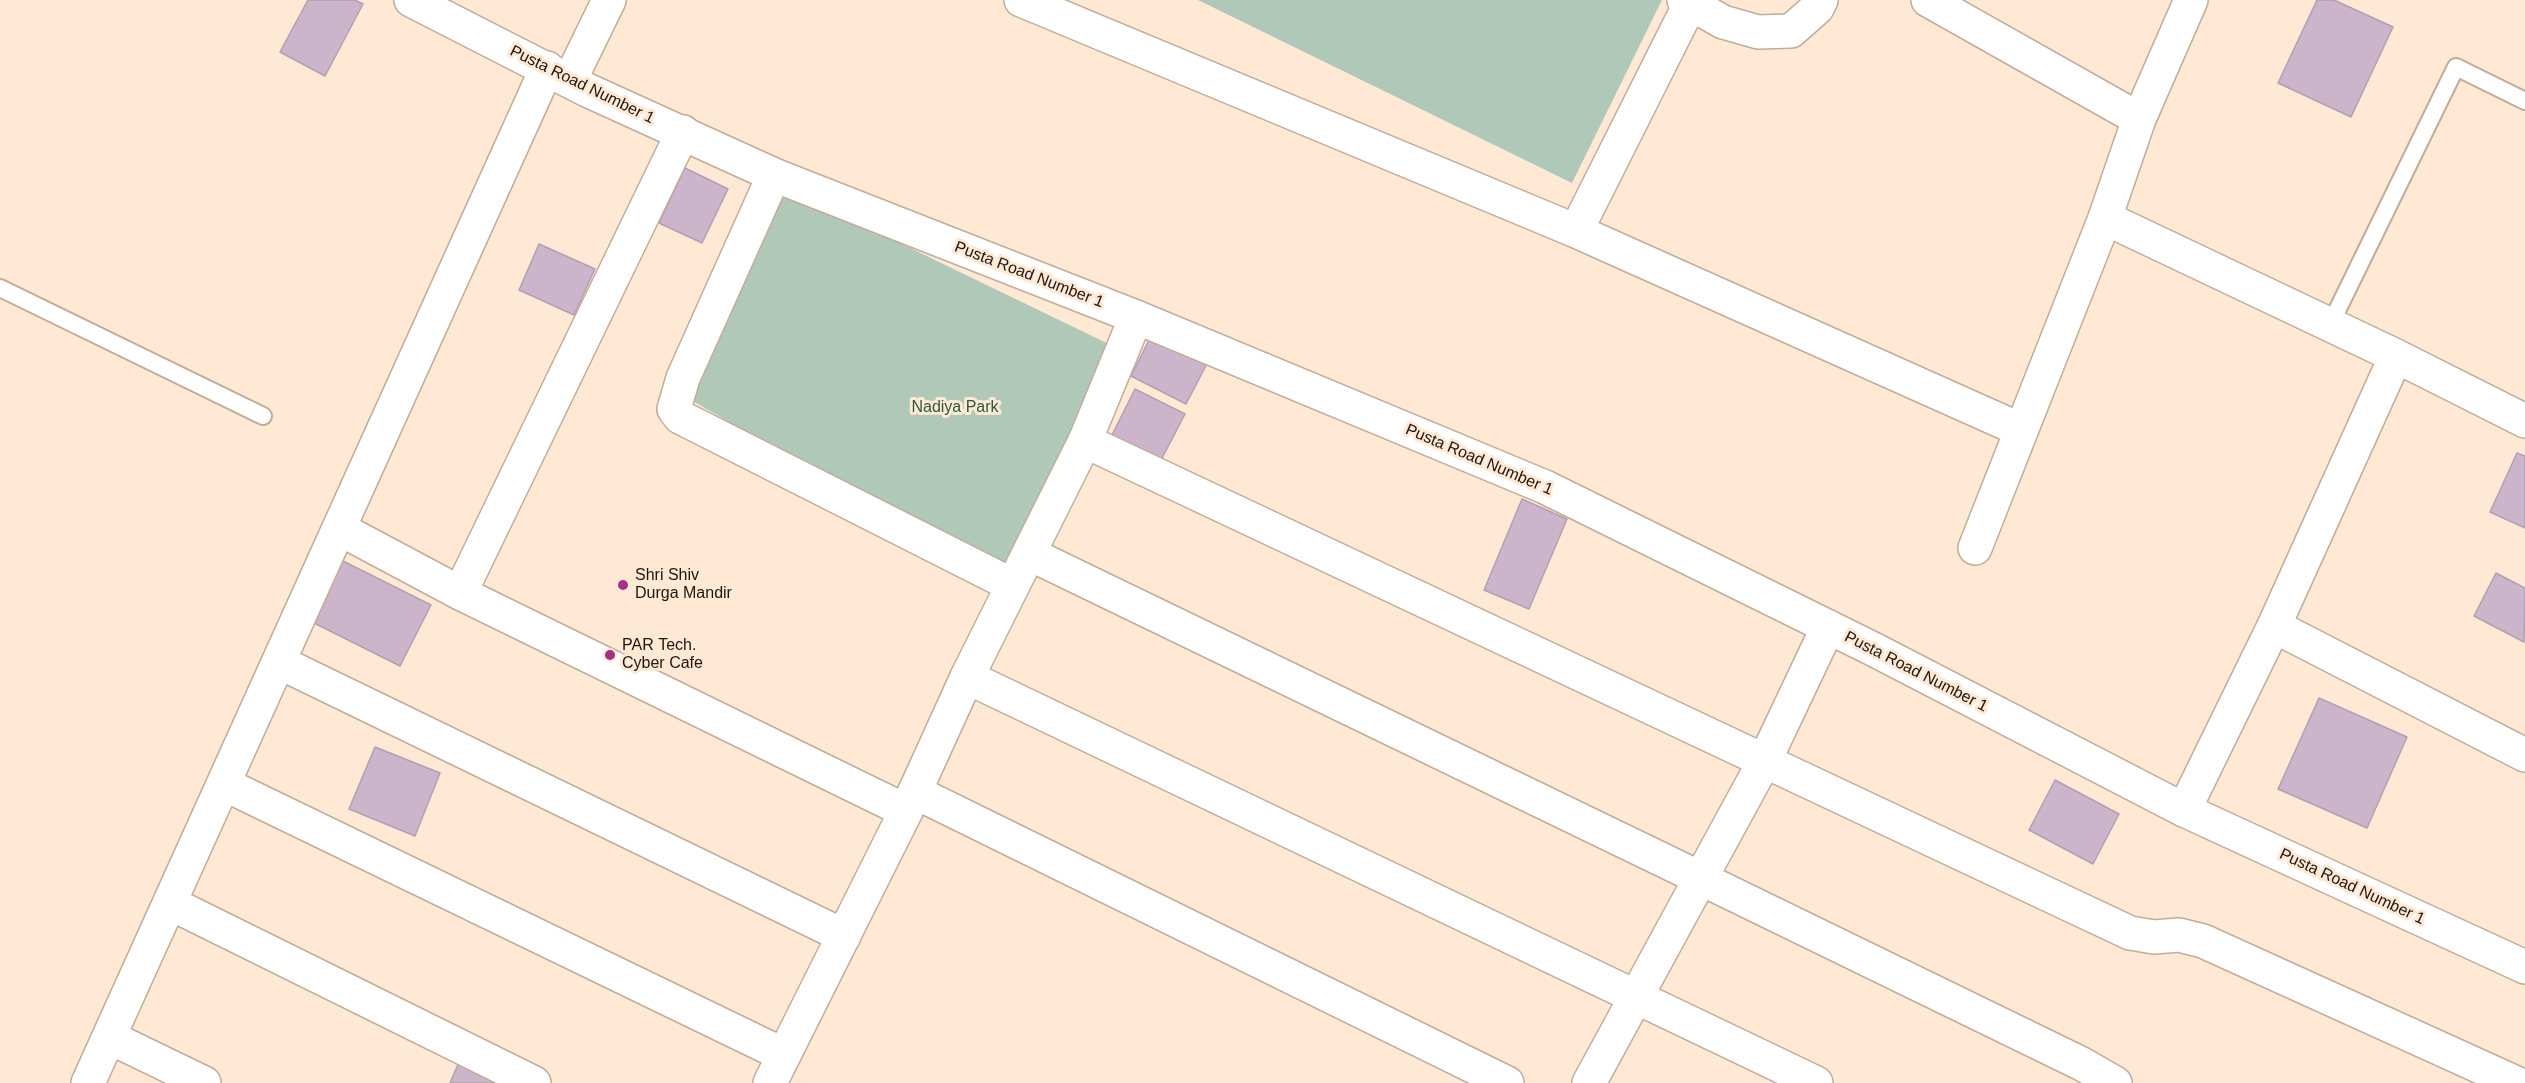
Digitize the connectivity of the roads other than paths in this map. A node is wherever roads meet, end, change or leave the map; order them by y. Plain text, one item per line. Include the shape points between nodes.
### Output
1 (411, 0) edge
2 (609, 0) edge
3 (1021, 0) edge
4 (1821, 0) edge
5 (1928, 0) edge
6 (2191, 0) edge
7 (1689, 1) edge
8 (558, 74) junction
9 (2525, 101) edge
10 (2139, 119) junction
11 (682, 132) junction
12 (774, 175) junction
13 (2105, 218) junction
14 (1576, 231) junction
15 (0, 288) edge
16 (1136, 317) junction
17 (2330, 325) junction
18 (2396, 356) junction
19 (263, 416) dead end
20 (2525, 421) edge
21 (2021, 430) junction
22 (1085, 441) junction
23 (340, 529) junction
24 (1975, 548) dead end
25 (1030, 554) junction
26 (1012, 585) junction
27 (460, 593) junction
28 (2274, 626) junction
29 (1828, 627) junction
30 (279, 662) junction
31 (967, 677) junction
32 (2525, 755) edge
33 (1764, 762) junction
34 (224, 784) junction
35 (910, 801) junction
36 (2184, 810) junction
37 (1702, 879) junction
38 (170, 903) junction
39 (844, 936) junction
40 (2525, 967) edge
41 (1634, 996) junction
42 (109, 1037) junction
43 (777, 1069) edge
44 (1470, 1074) edge
45 (88, 1083) edge
46 (204, 1083) edge
47 (534, 1083) edge
48 (1507, 1083) edge
49 (1589, 1083) edge
50 (1816, 1083) edge
51 (2115, 1083) edge
52 (2516, 1083) edge

1 - 8 street, Pusta Road Number 1
2 - 8 street
3 - 14 street
4 - 7 street via 1818,8 1791,31 1769,32 1723,22
5 - 10 street
6 - 10 street
7 - 14 street
8 - 11 street, Pusta Road Number 1
8 - 23 street
9 - 17 lane via 2456,68
10 - 13 street
11 - 12 street, Pusta Road Number 1
11 - 27 street
12 - 16 street, Pusta Road Number 1
12 - 26 street via 683,378 674,409 680,417
13 - 17 street
13 - 21 street
14 - 21 street
15 - 19 lane
16 - 22 street
16 - 29 street, Pusta Road Number 1 via 1545,487
17 - 18 street
18 - 20 street
18 - 28 street
21 - 24 street
22 - 25 street
22 - 33 street
23 - 27 street
23 - 30 street
25 - 26 street
25 - 37 street
26 - 31 street
27 - 35 street
28 - 32 street
28 - 36 street
29 - 33 street
29 - 36 street, Pusta Road Number 1
30 - 34 street
30 - 39 street
31 - 35 street
31 - 41 street
33 - 37 street
33 - 52 street via 2130,933 2154,937 2179,934 2203,941
34 - 38 street
34 - 43 street
35 - 39 street
35 - 44 street
36 - 40 street, Pusta Road Number 1
37 - 41 street
37 - 51 street
38 - 42 street
38 - 47 street
39 - 43 street
41 - 49 street
41 - 50 street
42 - 45 street
42 - 46 street
44 - 48 street

